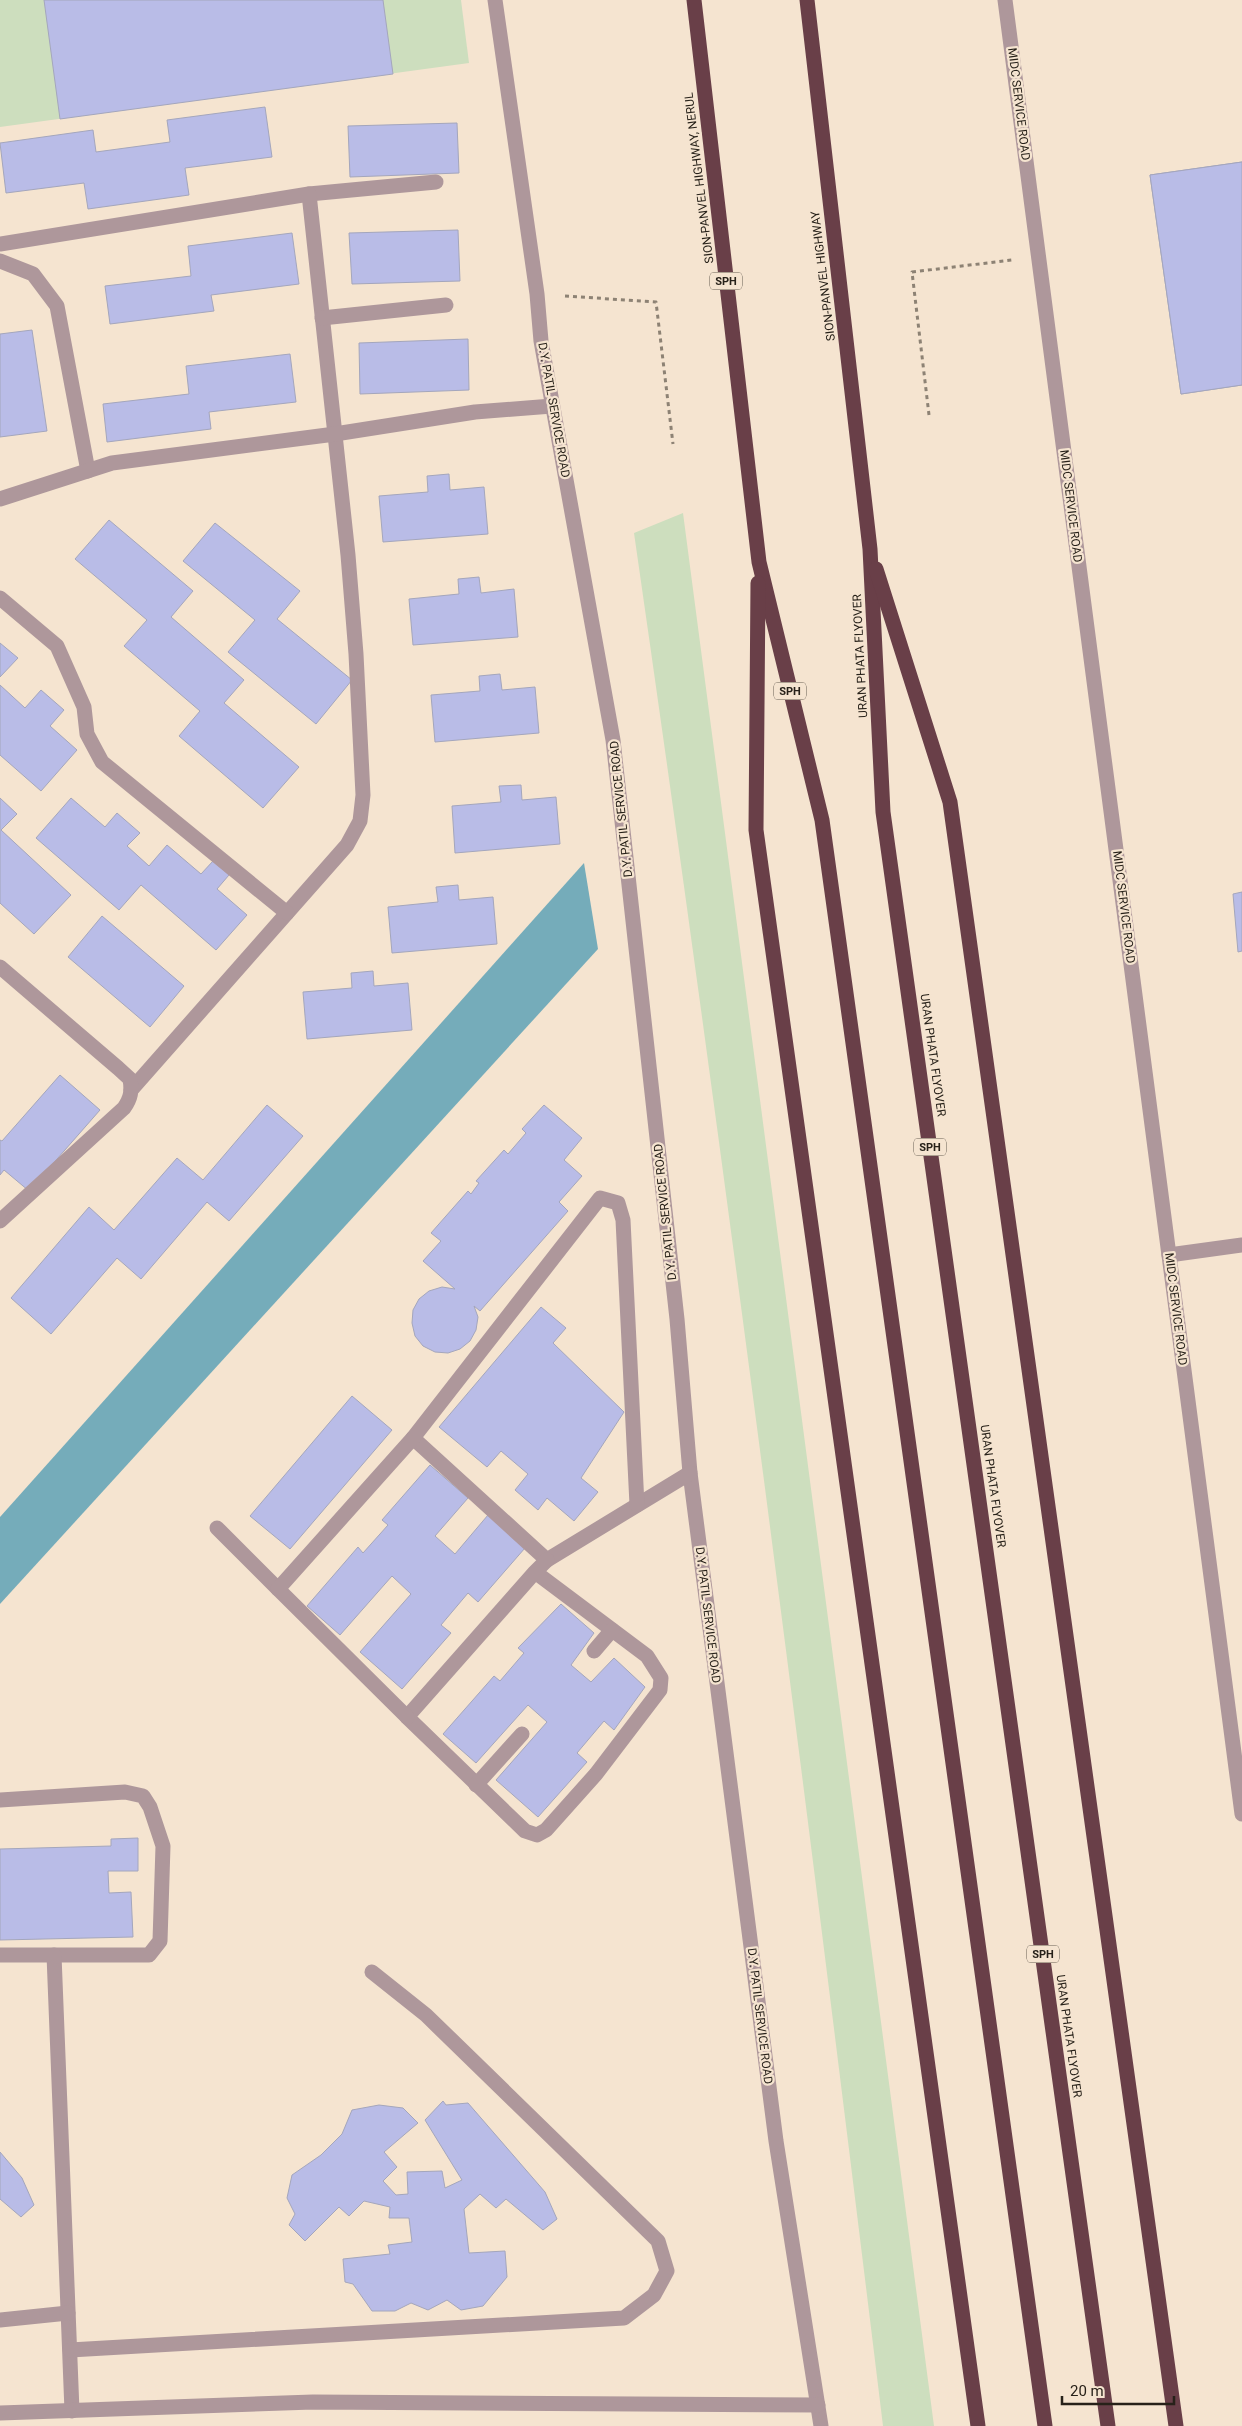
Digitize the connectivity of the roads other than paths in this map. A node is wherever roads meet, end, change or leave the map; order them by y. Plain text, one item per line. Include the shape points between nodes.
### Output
1 (495, 0) edge
2 (694, 0) edge
3 (806, 0) edge
4 (1005, 0) edge
5 (436, 182) dead end
6 (309, 194) junction
7 (0, 244) edge
8 (0, 261) edge
9 (446, 305) dead end
10 (322, 318) junction
11 (552, 406) junction
12 (334, 434) junction
13 (88, 471) junction
14 (0, 499) edge
15 (870, 549) junction
16 (758, 562) junction
17 (0, 598) edge
18 (288, 913) junction
19 (0, 967) edge
20 (131, 1090) junction
21 (0, 1221) edge
22 (1242, 1245) edge
23 (1169, 1255) junction
24 (413, 1438) junction
25 (690, 1473) junction
26 (637, 1505) junction
27 (217, 1528) dead end
28 (547, 1560) junction
29 (535, 1572) junction
30 (278, 1589) junction
31 (612, 1630) junction
32 (594, 1651) dead end
33 (407, 1717) junction
34 (522, 1734) dead end
35 (476, 1784) junction
36 (0, 1800) edge
37 (1242, 1814) edge
38 (0, 1955) edge
39 (54, 1955) junction
40 (372, 1972) dead end
41 (68, 2313) junction
42 (0, 2320) edge
43 (70, 2350) junction
44 (818, 2405) junction
45 (72, 2410) junction
46 (0, 2413) edge
47 (821, 2426) edge
48 (978, 2426) edge
49 (1045, 2426) edge
50 (1108, 2426) edge
51 (1176, 2426) edge

1 - 11 street, D.Y. PATIL SERVICE ROAD
2 - 16 highway, SION-PANVEL HIGHWAY, NERUL / SPH
3 - 15 highway, SION-PANVEL HIGHWAY / SPH
4 - 23 street, MIDC SERVICE ROAD
5 - 6 street
6 - 7 street
6 - 10 street
8 - 13 street via 33,274 57,306
9 - 10 street
10 - 12 street
11 - 12 street via 475,412
11 - 25 street, D.Y. PATIL SERVICE ROAD via 613,740 677,1319
12 - 13 street via 112,463
12 - 18 street via 356,654 363,795 360,821 347,845
13 - 14 street
15 - 50 highway, URAN PHATA FLYOVER / SPH via 883,812
15 - 51 highway via 950,802
16 - 48 highway via 756,830
16 - 49 highway, SPH via 822,820
17 - 18 street via 57,646 84,706 87,734 102,762
18 - 20 street
19 - 20 street via 130,1079
20 - 21 street via 124,1108
22 - 23 street
23 - 37 street, MIDC SERVICE ROAD
24 - 26 street via 600,1198 618,1203 622,1220
24 - 28 street
24 - 30 street
25 - 26 street
25 - 44 street, D.Y. PATIL SERVICE ROAD via 776,2140
26 - 28 street
27 - 30 street
28 - 29 street
29 - 31 street
29 - 33 street
30 - 33 street
31 - 32 street
31 - 35 street via 647,1656 661,1678 660,1690 596,1774 546,1830 536,1835 525,1831
33 - 35 street
34 - 35 street
36 - 39 street via 125,1792 143,1796 150,1807 163,1846 160,1941 149,1955
38 - 39 street
39 - 41 street
40 - 43 street via 426,2015 658,2242 667,2271 654,2295 624,2318
41 - 42 street
41 - 43 street
43 - 45 street
44 - 45 street via 313,2402
44 - 47 street, D.Y. PATIL SERVICE ROAD
45 - 46 street

